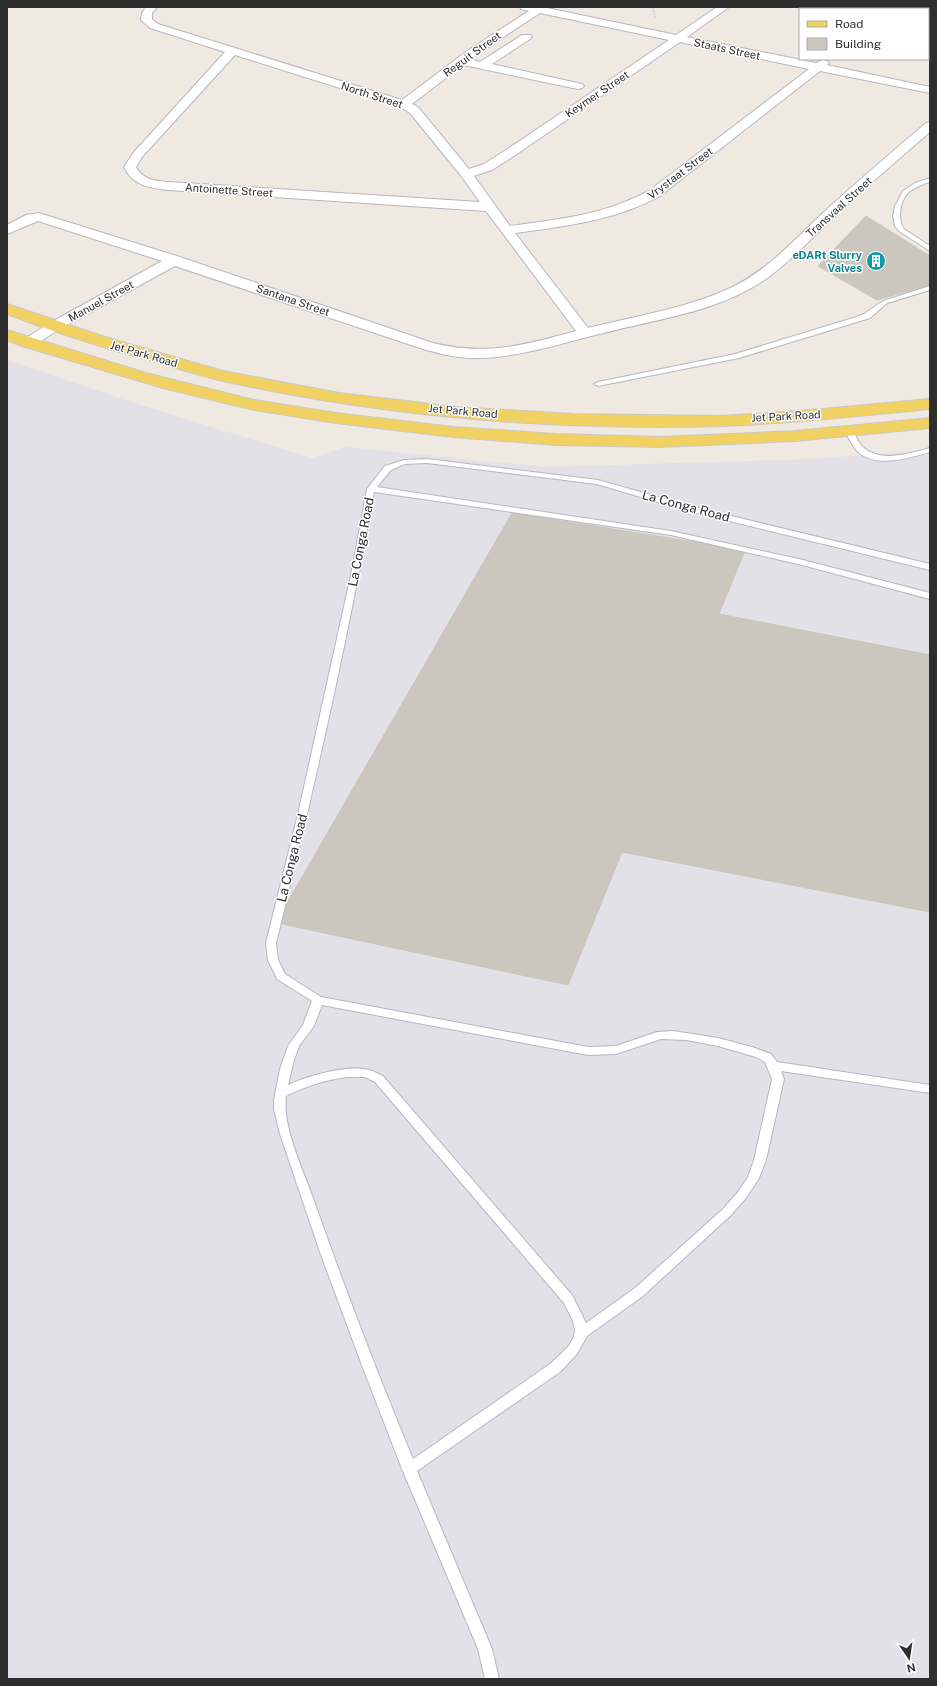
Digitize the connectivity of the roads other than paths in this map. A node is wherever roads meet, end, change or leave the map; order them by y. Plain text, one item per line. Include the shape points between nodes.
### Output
1 (152, 7) edge
2 (525, 7) edge
3 (724, 7) edge
4 (541, 8) edge
5 (526, 37) dead end
6 (679, 39) junction
7 (232, 51) junction
8 (461, 60) junction
9 (826, 60) edge
10 (483, 65) junction
11 (816, 68) junction
12 (578, 86) dead end
13 (930, 90) edge
14 (404, 104) junction
15 (930, 126) edge
16 (466, 174) junction
17 (930, 180) edge
18 (490, 207) junction
19 (7, 230) edge
20 (507, 230) junction
21 (930, 249) edge
22 (174, 260) junction
23 (930, 288) edge
24 (7, 309) edge
25 (53, 327) junction
26 (585, 333) junction
27 (7, 335) edge
28 (28, 343) junction
29 (598, 384) dead end
30 (930, 404) edge
31 (930, 423) edge
32 (849, 432) junction
33 (930, 450) edge
34 (371, 489) junction
35 (930, 567) edge
36 (930, 596) edge
37 (318, 1000) junction
38 (774, 1066) junction
39 (930, 1089) edge
40 (282, 1093) junction
41 (582, 1333) junction
42 (409, 1469) junction
43 (492, 1679) edge

1 - 7 street, North Street via 146,14 149,23
2 - 4 street, Staats Street
3 - 6 street, Keymer Street
4 - 6 street, Staats Street
4 - 8 street, Reguit Street
5 - 10 street
6 - 11 street, Staats Street
6 - 16 street, Keymer Street via 488,167
7 - 14 street, North Street
7 - 18 street, Antoinette Street via 137,154 130,166 137,178 152,184 169,186
8 - 10 street
8 - 14 street, Reguit Street
9 - 11 street, Vrystaat Street
10 - 12 street
11 - 13 street, Staats Street
11 - 20 street, Vrystaat Street via 639,203 588,219
14 - 16 street, North Street via 418,114
15 - 26 street, Transvaal Street via 783,257 751,282 712,301
16 - 18 street, North Street
17 - 21 lane via 905,192 896,218 901,230
18 - 20 street, North Street
19 - 22 street, Santana Street via 30,218 39,217
20 - 26 street, North Street
22 - 25 street, Manuel Street
22 - 26 street, Santana Street via 448,351 479,354 503,351
23 - 29 lane via 885,302 867,316 856,320 736,356
24 - 25 main road, Jet Park Road
25 - 28 street, Manuel Street
25 - 30 main road, Jet Park Road via 222,376 324,395 435,409 563,419 692,421 816,415
27 - 28 main road, Jet Park Road
28 - 32 main road, Jet Park Road via 172,386 255,405 337,419 420,429 568,440 661,442
31 - 32 main road, Jet Park Road
32 - 33 lane via 860,449 877,457 902,457
34 - 35 lane, La Conga Road via 388,468 404,462 427,461 598,482 687,508
34 - 36 lane via 671,533 803,563
34 - 37 lane, La Conga Road via 304,814 271,943 273,960 280,976
37 - 38 lane via 588,1051 617,1050 646,1039 680,1034 754,1052 767,1057
37 - 40 lane via 307,1028 291,1053
38 - 39 lane
38 - 41 lane via 778,1079 760,1160 753,1178 742,1195 727,1212 639,1292
40 - 41 lane via 304,1082 348,1073 367,1073 379,1079 568,1299 578,1318
40 - 42 lane via 280,1108 286,1132 325,1250
41 - 42 lane via 576,1349 555,1368
42 - 43 lane via 485,1649

